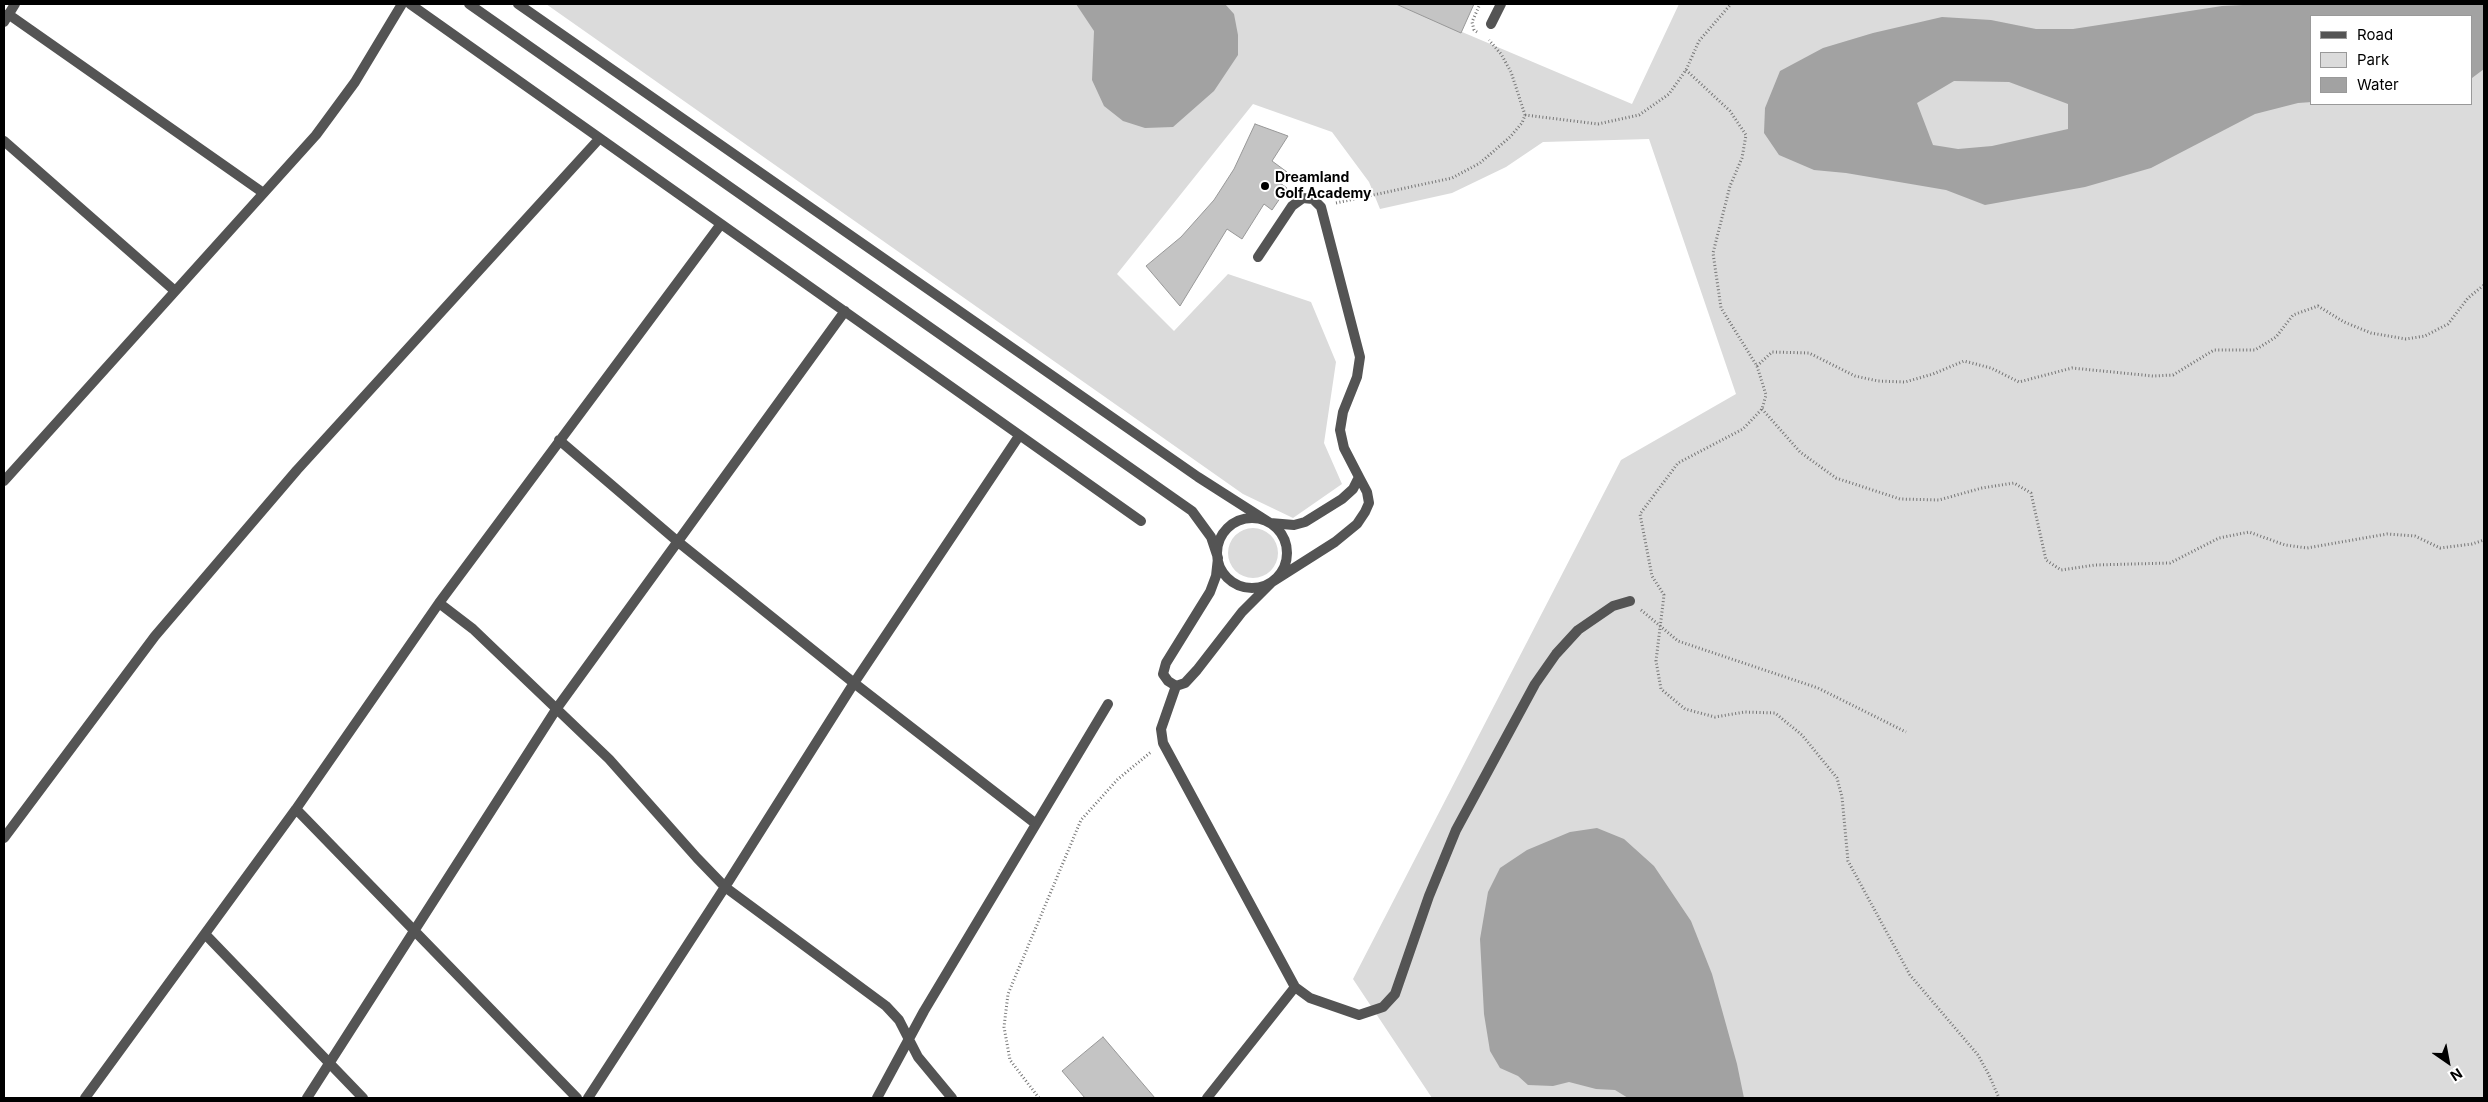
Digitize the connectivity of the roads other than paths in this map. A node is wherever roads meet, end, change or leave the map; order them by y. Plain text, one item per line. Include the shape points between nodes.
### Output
1 (15, 4) edge
2 (402, 4) edge
3 (410, 4) edge
4 (470, 4) edge
5 (518, 4) edge
6 (1500, 4) edge
7 (6, 18) edge
8 (1491, 24) dead end
9 (598, 139) junction
10 (4, 140) edge
11 (262, 192) junction
12 (721, 224) junction
13 (1258, 257) dead end
14 (175, 291) junction
15 (845, 312) junction
16 (1019, 436) junction
17 (559, 440) junction
18 (1359, 478) junction
19 (4, 481) edge
20 (1141, 521) dead end
21 (1270, 523) junction
22 (677, 541) junction
23 (1218, 558) junction
24 (1272, 582) junction
25 (1630, 601) road end
26 (440, 603) junction
27 (854, 683) junction
28 (1176, 686) junction
29 (1108, 704) dead end
30 (557, 708) junction
31 (296, 809) junction
32 (1036, 824) junction
33 (4, 838) edge
34 (725, 887) junction
35 (415, 930) junction
36 (205, 934) junction
37 (1294, 987) junction
38 (908, 1040) junction
39 (328, 1064) junction
40 (85, 1098) edge
41 (307, 1098) edge
42 (363, 1098) edge
43 (577, 1098) edge
44 (588, 1098) edge
45 (877, 1098) edge
46 (952, 1098) edge
47 (1207, 1098) edge

1 - 7 street
2 - 11 street via 336,109
3 - 9 street
4 - 23 street via 1179,501 1204,525
5 - 21 street via 1198,477
6 - 8 street
7 - 11 street
9 - 12 street
9 - 33 street via 297,470 155,636
10 - 14 street
11 - 14 street
12 - 15 street
12 - 17 street
13 - 18 street via 1292,206 1303,198 1313,199 1321,206 1360,357 1340,430 1344,448
14 - 19 street
15 - 16 street
15 - 22 street
16 - 20 street
16 - 27 street
17 - 22 street
17 - 26 street
18 - 21 street via 1342,499 1305,522 1294,525
18 - 24 street via 1368,492 1369,503 1357,524
21 - 23 street via 1259,518 1238,521 1222,536
21 - 24 street via 1279,530 1288,552 1286,563
22 - 27 street
22 - 30 street
23 - 24 street via 1228,578 1238,585 1250,588
23 - 28 street via 1210,592 1166,663 1163,674
24 - 28 street via 1242,612 1185,684
25 - 37 street via 1613,606 1578,630 1535,684 1456,830 1429,896 1396,994 1383,1007 1359,1014 1310,998
26 - 30 street via 473,629
26 - 31 street
27 - 32 street
27 - 34 street
28 - 37 street via 1161,728 1163,742
29 - 32 street
30 - 34 street via 638,789
30 - 35 street
31 - 35 street
31 - 36 street
32 - 38 street
34 - 38 street via 886,1006 900,1020
34 - 44 street
35 - 39 street
35 - 43 street
36 - 39 street
36 - 40 street
37 - 47 street
38 - 45 street
38 - 46 street via 926,1068
39 - 41 street
39 - 42 street

